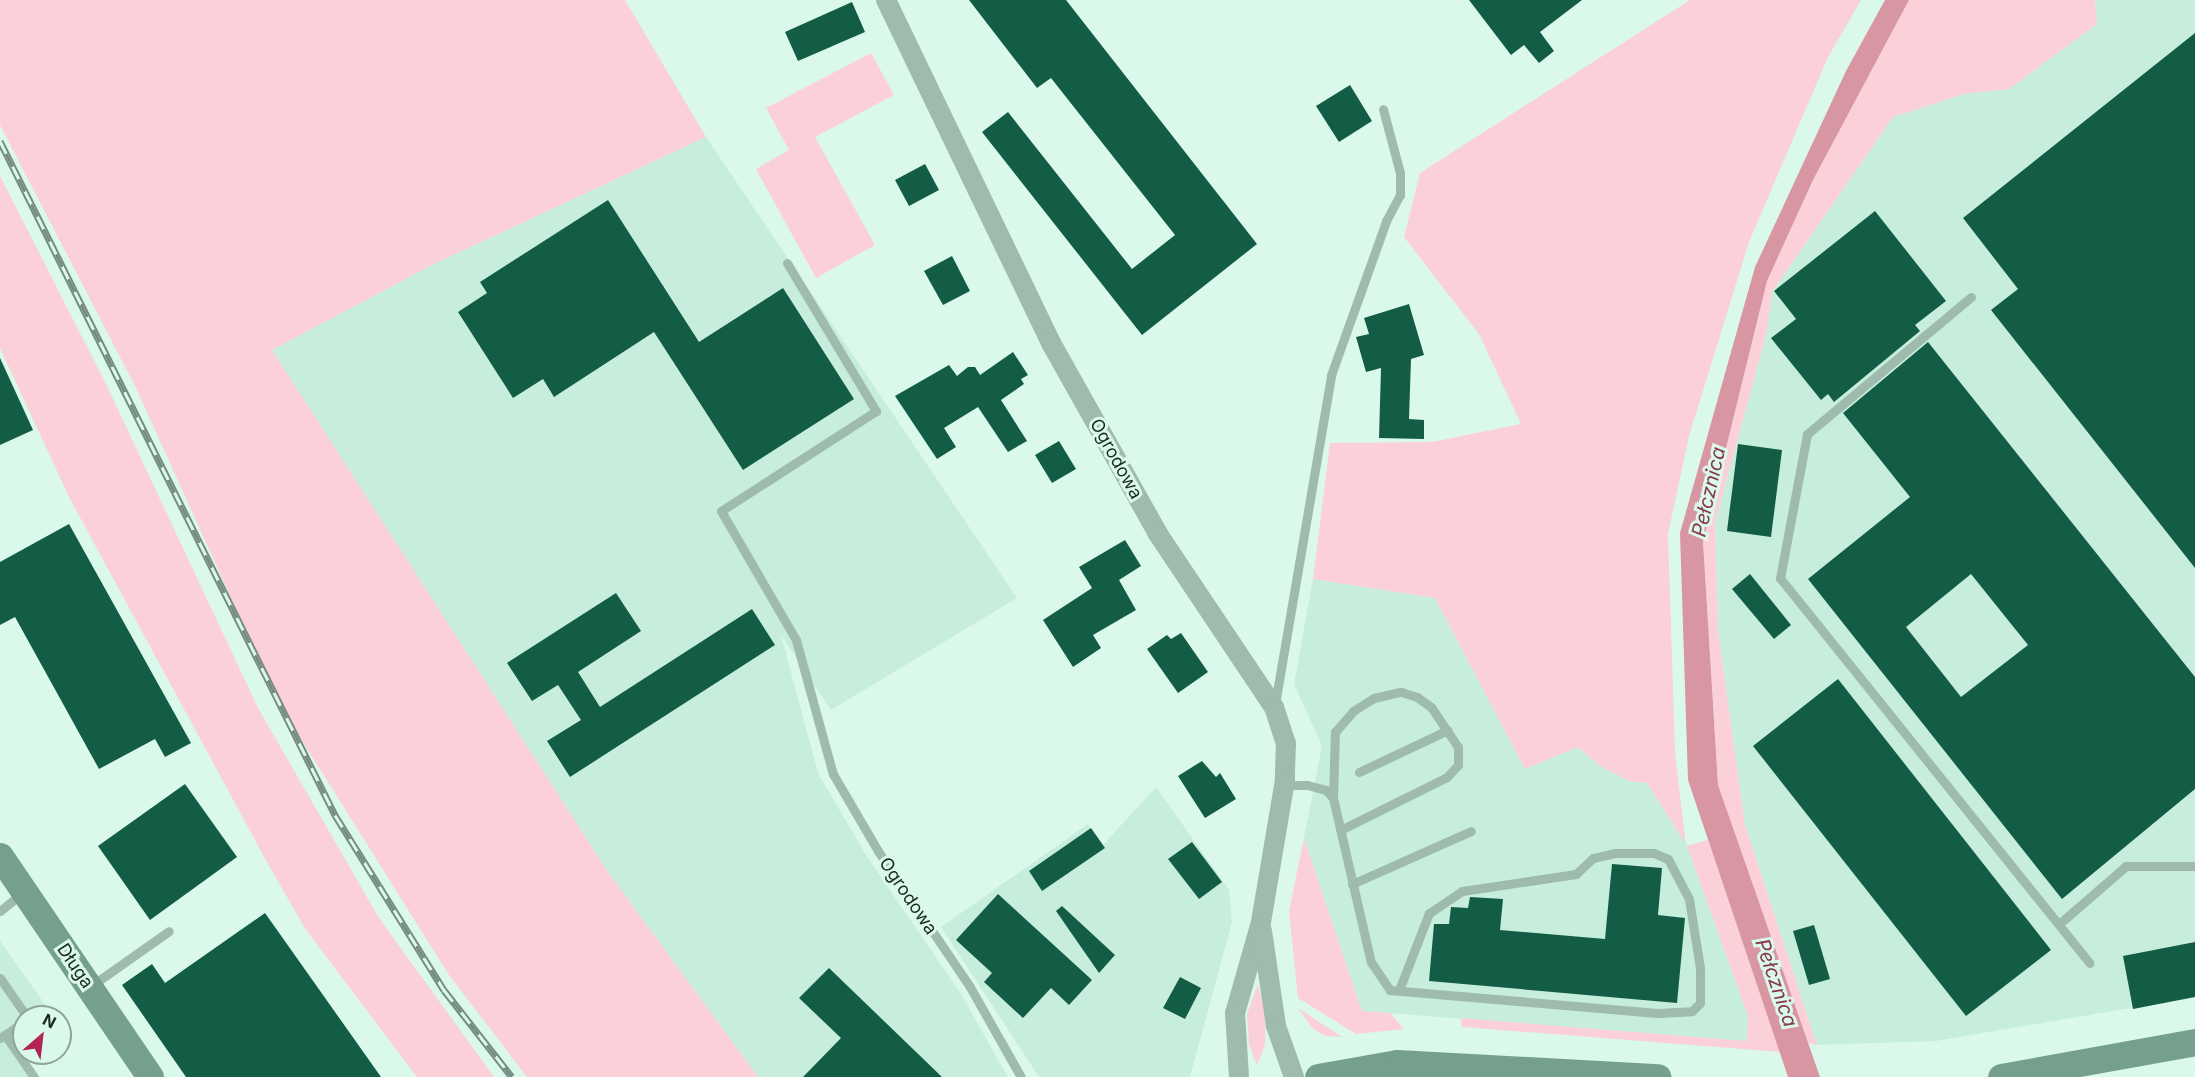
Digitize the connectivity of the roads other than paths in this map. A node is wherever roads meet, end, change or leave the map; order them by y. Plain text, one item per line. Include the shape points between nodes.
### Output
1 (886, 0) edge
2 (1383, 110) dead end
3 (787, 263) dead end
4 (1971, 297) dead end
5 (1274, 707) junction
6 (1448, 730) junction
7 (1359, 772) dead end
8 (1285, 784) junction
9 (1333, 798) junction
10 (1340, 830) junction
11 (1471, 831) dead end
12 (0, 856) edge
13 (2195, 866) edge
14 (1352, 884) junction
15 (24, 892) junction
16 (0, 911) edge
17 (1261, 922) junction
18 (2059, 924) junction
19 (169, 932) dead end
20 (2090, 963) dead end
21 (0, 978) edge
22 (89, 987) junction
23 (1399, 990) junction
24 (19, 1005) edge
25 (3, 1037) edge
26 (2195, 1042) edge
27 (2017, 1076) edge
28 (34, 1077) edge
29 (150, 1077) edge
30 (1021, 1077) edge
31 (1239, 1077) edge
32 (1294, 1077) edge
33 (1318, 1077) edge
34 (1658, 1077) edge

1 - 5 street, Ogrodowa via 1051,343 1158,534
2 - 5 lane via 1400,173 1400,195 1386,220 1331,375
3 - 30 lane, Ogrodowa via 876,411 721,511 796,640 833,774 878,851 970,987
4 - 18 lane via 1807,434 1780,578
5 - 8 street, Ogrodowa via 1286,743
6 - 7 lane
6 - 9 lane via 1418,697 1401,692 1374,698 1353,711 1335,732
6 - 10 lane via 1458,747 1458,765 1447,777
8 - 9 lane via 1326,790
8 - 17 street, Ogrodowa
9 - 10 lane
10 - 14 lane
11 - 14 lane
12 - 15 main road, Długa
13 - 18 lane via 2126,866
14 - 23 lane via 1378,979 1390,990
15 - 16 lane
15 - 22 main road, Długa
17 - 31 street, Ogrodowa via 1235,1013
17 - 32 street, Ogrodowa via 1276,1026
18 - 20 lane
19 - 22 lane
21 - 24 lane
22 - 29 main road, Długa
23 - 23 lane via 1657,1013 1692,1011 1700,1003 1700,968 1689,899 1668,859 1654,853 1615,853 1593,858 1576,874 1462,891 1429,913
25 - 28 lane
26 - 27 main road
33 - 34 main road via 1397,1063

